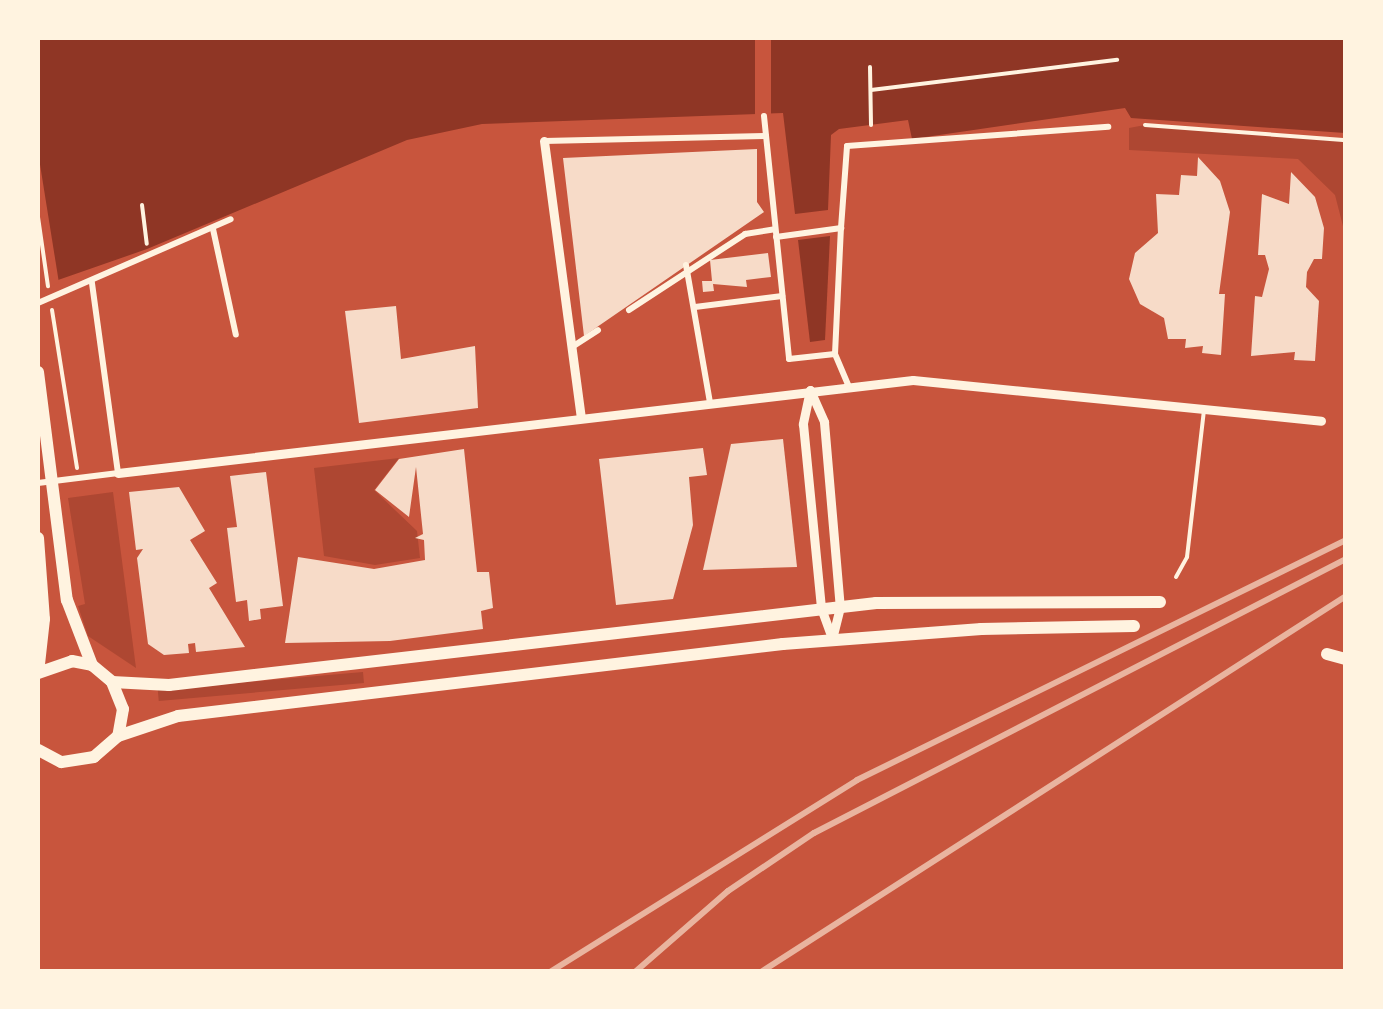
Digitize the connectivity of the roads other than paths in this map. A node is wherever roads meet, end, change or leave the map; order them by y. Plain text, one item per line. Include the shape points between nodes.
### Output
1 (764, 116) dead end
2 (1108, 127) dead end
3 (728, 136) junction
4 (766, 136) junction
5 (544, 141) joint
6 (728, 150) dead end
7 (231, 219) dead end
8 (841, 228) junction
9 (213, 230) junction
10 (775, 233) junction
11 (688, 268) junction
12 (92, 282) junction
13 (782, 296) junction
14 (38, 303) edge
15 (695, 307) junction
16 (629, 310) dead end
17 (598, 330) dead end
18 (236, 335) dead end
19 (572, 347) junction
20 (836, 354) junction
21 (38, 372) edge
22 (848, 385) junction
23 (810, 390) junction
24 (710, 402) junction
25 (1204, 408) junction
26 (581, 417) junction
27 (1321, 422) dead end
28 (118, 473) junction
29 (38, 483) edge
30 (38, 538) edge
31 (1176, 577) dead end
32 (1160, 602) dead end
33 (840, 606) junction
34 (821, 608) junction
35 (1134, 626) dead end
36 (832, 638) junction
37 (1327, 654) dead end
38 (1346, 659) edge
39 (92, 665) junction
40 (38, 673) edge
41 (112, 682) junction
42 (118, 736) junction
43 (38, 750) edge

1 - 4 street
2 - 8 street via 847,146
3 - 4 street
3 - 5 street
3 - 6 street
4 - 10 street
5 - 19 street
7 - 9 street
8 - 10 street
8 - 20 street
9 - 12 street
9 - 18 street
10 - 11 street via 745,234
10 - 13 street
11 - 15 street
11 - 16 street
12 - 14 street
12 - 28 street
13 - 15 street
13 - 20 street via 790,359
15 - 24 street
17 - 19 street
19 - 26 street
20 - 22 street
21 - 39 main road via 70,614
22 - 23 street
22 - 25 street via 935,380
23 - 24 street
23 - 33 street via 824,422
23 - 34 street via 803,424
24 - 26 street
25 - 27 street
25 - 31 lane via 1187,557
26 - 28 street
28 - 29 street
30 - 40 main road via 44,620
32 - 33 main road via 975,599
33 - 34 main road
33 - 36 street
34 - 36 street
34 - 41 main road via 188,683
35 - 36 main road
36 - 42 main road via 178,716
37 - 38 main road
39 - 40 main road via 72,661
39 - 41 main road
41 - 42 main road via 122,709
42 - 43 main road via 78,762

